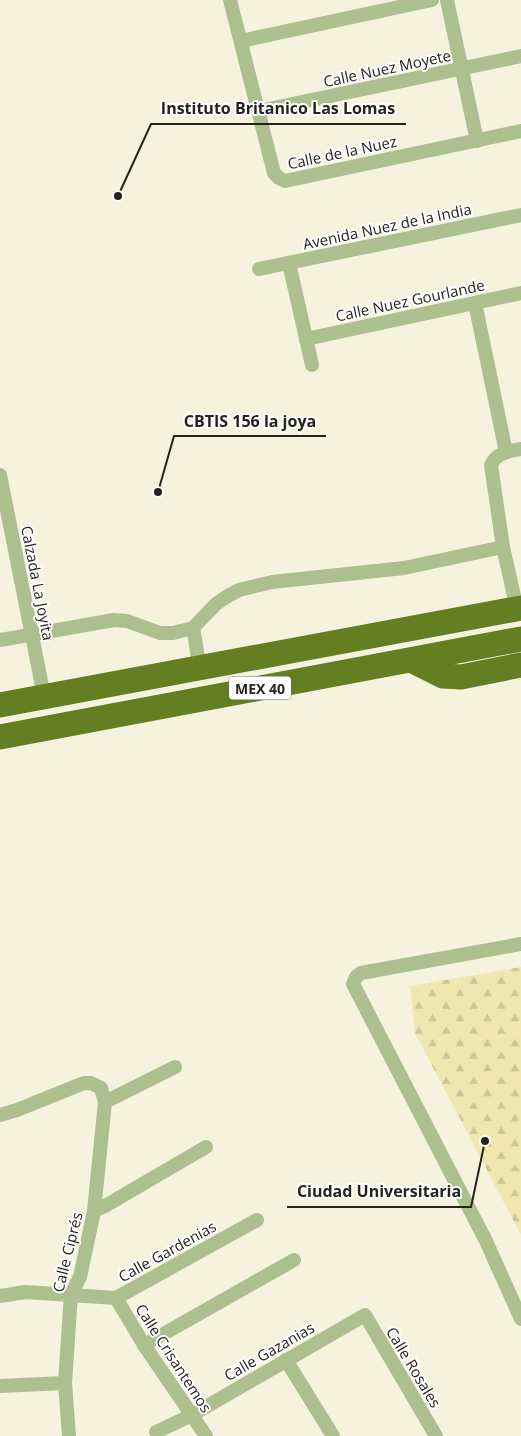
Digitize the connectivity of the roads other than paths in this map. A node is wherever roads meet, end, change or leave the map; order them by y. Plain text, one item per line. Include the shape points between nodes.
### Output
1 (230, 0) edge
2 (432, 0) edge
3 (447, 0) edge
4 (240, 41) junction
5 (521, 56) edge
6 (462, 69) junction
7 (259, 111) junction
8 (521, 131) edge
9 (477, 141) junction
10 (521, 215) edge
11 (289, 262) junction
12 (260, 269) dead end
13 (521, 293) edge
14 (475, 303) junction
15 (306, 338) junction
16 (312, 366) dead end
17 (521, 449) edge
18 (500, 456) junction
19 (0, 475) edge
20 (503, 547) junction
21 (519, 608) edge
22 (193, 628) junction
23 (32, 634) junction
24 (521, 639) edge
25 (0, 640) edge
26 (411, 660) junction
27 (521, 665) edge
28 (200, 668) junction
29 (44, 696) junction
30 (0, 705) edge
31 (0, 724) edge
32 (0, 737) edge
33 (521, 944) edge
34 (175, 1066) dead end
35 (105, 1102) junction
36 (0, 1115) edge
37 (206, 1147) dead end
38 (94, 1211) junction
39 (257, 1220) dead end
40 (294, 1260) dead end
41 (71, 1294) junction
42 (0, 1296) edge
43 (116, 1298) junction
44 (364, 1315) joint
45 (521, 1319) edge
46 (144, 1345) junction
47 (286, 1360) junction
48 (65, 1383) junction
49 (0, 1386) edge
50 (190, 1416) junction
51 (156, 1432) dead end
52 (69, 1436) edge
53 (206, 1436) edge
54 (333, 1436) edge
55 (436, 1436) edge

1 - 4 street, Calle de la Nuez
2 - 4 street
3 - 6 street
4 - 7 street, Calle de la Nuez
5 - 6 street, Calle Nuez Moyete
6 - 7 street, Calle Nuez Moyete
6 - 9 street
7 - 9 street, Calle de la Nuez via 274,173 285,181
8 - 9 street, Calle de la Nuez
10 - 11 street, Avenida Nuez de la India
11 - 12 street, Avenida Nuez de la India
11 - 15 street
13 - 14 street, Calle Nuez Gourlande
14 - 15 street, Calle Nuez Gourlande
14 - 18 street
15 - 16 street
17 - 18 street
18 - 20 street via 491,465
19 - 23 street, Calzada La Joyita
20 - 21 street
20 - 22 street via 404,568 272,582 239,590 216,604
21 - 28 highway, MEX 40
22 - 23 street via 160,633 114,620
22 - 28 street
23 - 25 street
23 - 29 street, Calzada La Joyita
24 - 26 highway, MEX 40
26 - 27 highway via 443,676 460,677
26 - 32 highway, MEX 40
28 - 29 highway, MEX 40
29 - 30 highway, MEX 40
29 - 31 highway via 30,716
33 - 45 street via 361,973 353,984 486,1241
34 - 35 street
35 - 36 street via 101,1088 84,1083
35 - 38 street, Calle Ciprés
37 - 38 street
38 - 41 street, Calle Ciprés via 80,1277
39 - 43 street, Calle Gardenias
40 - 46 street
41 - 42 street, Calle Gardenias via 25,1292
41 - 43 street, Calle Gardenias
41 - 48 street, Calle Ciprés
43 - 46 street, Calle Crisantemos
44 - 47 street, Calle Gazanias
44 - 55 street, Calle Rosales
46 - 50 street, Calle Crisantemos
47 - 50 street, Calle Gazanias
47 - 54 street
48 - 49 street
48 - 52 street, Calle Ciprés
50 - 51 street, Calle Gazanias
50 - 53 street, Calle Crisantemos

